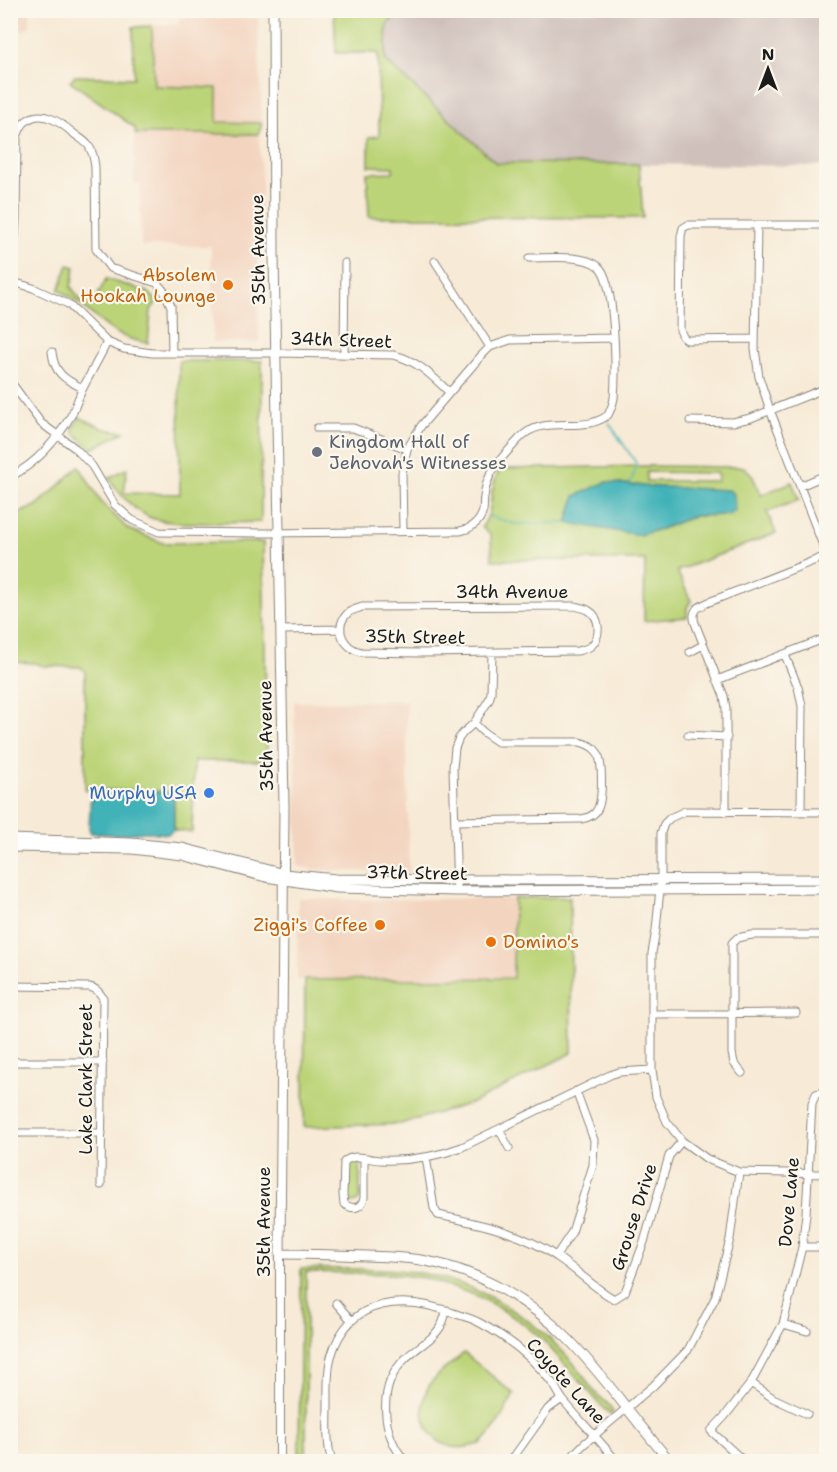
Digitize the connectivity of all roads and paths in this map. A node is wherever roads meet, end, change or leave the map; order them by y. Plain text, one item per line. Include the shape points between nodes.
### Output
1 (273, 10) edge
2 (757, 225) junction
3 (826, 225) edge
4 (10, 250) edge
5 (529, 258) dead end
6 (435, 261) dead end
7 (345, 263) dead end
8 (10, 281) edge
9 (614, 338) junction
10 (755, 339) junction
11 (107, 342) junction
12 (490, 347) junction
13 (52, 352) dead end
14 (172, 353) junction
15 (276, 353) junction
16 (344, 354) junction
17 (10, 381) edge
18 (83, 388) junction
19 (826, 388) edge
20 (449, 392) junction
21 (770, 410) junction
22 (690, 421) dead end
23 (317, 428) dead end
24 (59, 435) junction
25 (407, 448) junction
26 (826, 475) edge
27 (10, 477) edge
28 (800, 486) junction
29 (403, 531) junction
30 (279, 532) junction
31 (826, 554) edge
32 (341, 628) junction
33 (281, 630) junction
34 (826, 638) edge
35 (703, 645) junction
36 (492, 652) junction
37 (690, 652) dead end
38 (785, 655) junction
39 (717, 680) junction
40 (474, 723) junction
41 (688, 735) dead end
42 (727, 737) junction
43 (726, 812) junction
44 (801, 812) junction
45 (826, 812) edge
46 (455, 821) junction
47 (10, 839) edge
48 (10, 847) edge
49 (284, 877) junction
50 (826, 879) edge
51 (660, 884) junction
52 (456, 886) junction
53 (826, 889) edge
54 (826, 935) edge
55 (10, 986) edge
56 (796, 1013) dead end
57 (653, 1014) junction
58 (732, 1014) junction
59 (10, 1062) edge
60 (103, 1062) junction
61 (652, 1070) junction
62 (742, 1073) dead end
63 (576, 1091) junction
64 (826, 1092) edge
65 (499, 1129) junction
66 (10, 1133) edge
67 (102, 1133) junction
68 (682, 1141) junction
69 (508, 1148) dead end
70 (426, 1157) junction
71 (364, 1158) junction
72 (739, 1172) junction
73 (808, 1174) junction
74 (826, 1174) edge
75 (101, 1185) dead end
76 (802, 1247) junction
77 (826, 1247) edge
78 (280, 1254) junction
79 (556, 1256) junction
80 (336, 1303) dead end
81 (447, 1310) junction
82 (351, 1320) junction
83 (783, 1324) junction
84 (807, 1331) dead end
85 (751, 1383) junction
86 (562, 1399) junction
87 (626, 1407) junction
88 (807, 1414) dead end
89 (595, 1435) junction
90 (280, 1461) edge
91 (332, 1461) edge
92 (406, 1461) edge
93 (510, 1461) edge
94 (569, 1461) edge
95 (617, 1461) edge
96 (671, 1461) edge
97 (745, 1461) edge

1 - 15 main road, 35th Avenue
2 - 3 street
2 - 10 street
2 - 10 street via 688,225 681,236 683,337
4 - 14 street via 15,236 17,136 23,123 46,116 88,145 94,155 96,249 110,268 157,283 164,291 171,306
5 - 9 street via 584,259 597,264 606,277
6 - 12 street
7 - 16 street
8 - 11 street via 68,304
9 - 12 street via 510,340
9 - 29 street via 614,400 608,415 591,424 554,424 523,435 494,468 479,520 466,530
10 - 21 street via 759,377
11 - 14 street, 34th Street via 124,349
11 - 18 street
12 - 20 street
13 - 18 street via 53,364 60,373
14 - 15 street, 34th Street
15 - 16 street, 34th Street
15 - 30 main road, 35th Avenue
16 - 20 street, 34th Street via 404,358 420,366
17 - 24 street via 41,423
18 - 24 street
19 - 21 street
20 - 25 street
21 - 22 street via 742,421
21 - 28 street
23 - 25 street via 353,428
24 - 27 street via 42,454
24 - 30 street via 92,466 115,505 132,520 159,532
25 - 29 street via 402,473
26 - 28 street
28 - 31 street
29 - 30 street
30 - 33 main road, 35th Avenue
31 - 35 street via 697,607 693,616
32 - 33 street, 35th Street
32 - 36 street, 35th Street via 346,645 354,651
32 - 36 street, 34th Avenue via 350,611 383,606 574,606 589,610 597,620 596,640 585,649
33 - 49 main road, 35th Avenue
34 - 38 street
35 - 37 street
35 - 39 street
36 - 40 street via 491,693
38 - 39 street
38 - 44 street via 802,706
39 - 42 street via 724,696
40 - 46 street via 455,748
40 - 46 street via 498,742 580,742 590,746 599,757 600,802 593,814 581,819
41 - 42 street
42 - 43 street
43 - 44 street
43 - 51 street via 686,811 664,824
44 - 45 street
46 - 52 street
47 - 49 main road, 37th Street via 182,848
48 - 49 main road, 37th Street via 132,849 182,855 266,877
49 - 52 main road, 37th Street via 337,888
49 - 78 main road, 35th Avenue
50 - 51 main road, 37th Street
51 - 52 main road, 37th Street
51 - 53 main road, 37th Street
51 - 57 street via 652,953
54 - 58 street via 752,935 732,943
55 - 60 street, Lake Clark Street via 95,988 103,998
56 - 58 street
57 - 58 street
57 - 61 street
58 - 62 street via 732,1053
59 - 60 street
60 - 67 street, Lake Clark Street
61 - 63 street via 619,1072
61 - 68 street via 656,1097 667,1122
63 - 65 street
63 - 79 street via 594,1140 593,1166 572,1232
64 - 73 street, Dove Lane via 816,1094 812,1103
65 - 69 street
65 - 70 street via 462,1147
66 - 67 street
67 - 75 street, Lake Clark Street
68 - 72 street via 707,1160
68 - 79 street, Grouse Drive via 669,1156 625,1292 614,1299
70 - 71 street
70 - 79 street via 438,1215 520,1236
71 - 71 street via 353,1156 344,1162 344,1204 350,1208 358,1208 364,1198
72 - 73 street
72 - 87 street via 730,1239 715,1298 688,1350
73 - 74 street
73 - 76 street, Dove Lane
76 - 77 street
76 - 83 street, Dove Lane
78 - 87 main road via 409,1258 442,1264 489,1282 531,1307 561,1332
78 - 90 street, 35th Avenue
80 - 82 street
81 - 82 street, Coyote Lane via 407,1302 386,1304
81 - 86 street, Coyote Lane via 479,1322 521,1349
81 - 92 street via 442,1325 404,1360 386,1397 386,1420 392,1442
82 - 91 street via 338,1339 329,1367 328,1432
83 - 84 street
83 - 85 street, Dove Lane
85 - 88 street
85 - 97 street, Dove Lane via 711,1431
86 - 89 street, Coyote Lane
86 - 93 street via 548,1409
87 - 89 street
87 - 96 main road
89 - 94 street
89 - 95 street, Coyote Lane

